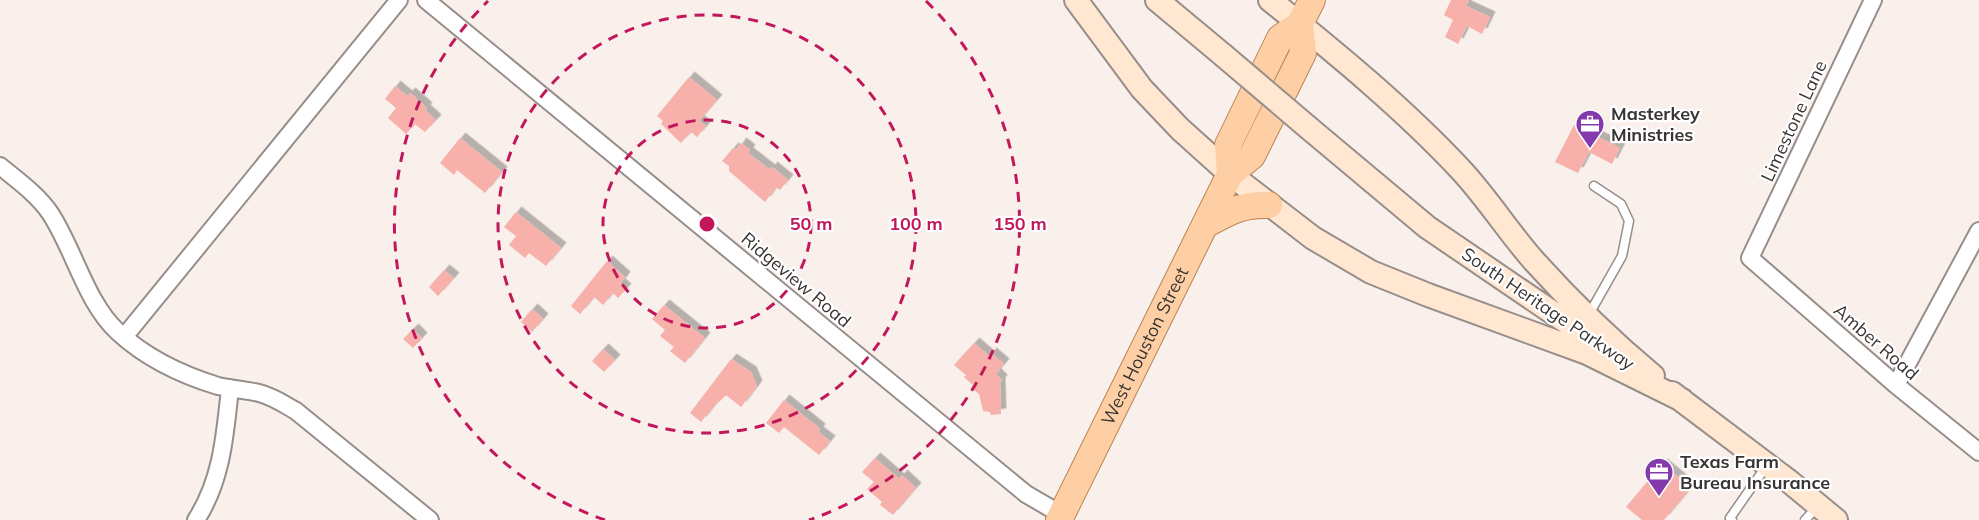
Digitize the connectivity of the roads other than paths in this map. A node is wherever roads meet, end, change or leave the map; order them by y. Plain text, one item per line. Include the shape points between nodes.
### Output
1 (399, 0) edge
2 (426, 0) edge
3 (1076, 0) edge
4 (1157, 0) edge
5 (1270, 0) edge
6 (1312, 0) edge
7 (1873, 0) edge
8 (1300, 24) junction
9 (2, 170) edge
10 (1230, 174) junction
11 (1594, 186) dead end
12 (1269, 205) junction
13 (1205, 225) junction
14 (1979, 231) edge
15 (1750, 258) joint
16 (1584, 325) junction
17 (124, 337) junction
18 (1896, 385) junction
19 (230, 388) junction
20 (1682, 400) junction
21 (1979, 452) edge
22 (1768, 465) junction
23 (1812, 513) edge
24 (1061, 517) edge
25 (196, 520) edge
26 (430, 520) edge
27 (1732, 520) edge
28 (1836, 520) edge

1 - 17 street
2 - 24 street, Ridgeview Road via 1026,494
3 - 10 main road via 1142,89
4 - 16 main road, South Heritage Parkway, bridge via 1427,227
5 - 8 main road
6 - 8 main road
7 - 15 street, Limestone Lane
8 - 10 main road, West Houston Street via 1303,52 1252,156
8 - 16 main road via 1425,132 1463,172
9 - 17 street via 34,194 50,213 94,300
10 - 12 main road
10 - 13 main road, West Houston Street
11 - 16 lane via 1621,204 1629,221 1622,256
12 - 13 main road via 1237,208
12 - 20 main road via 1313,238 1371,272 1587,352
13 - 24 main road, West Houston Street
14 - 18 street
15 - 18 street, Amber Road
16 - 20 main road, South Heritage Parkway
17 - 19 street via 161,362 197,379
18 - 21 street, Amber Road
19 - 25 street via 219,471 207,504
19 - 26 street via 259,393 296,411
20 - 22 main road, South Heritage Parkway
22 - 23 main road, South Heritage Parkway
22 - 27 lane
23 - 28 main road, South Heritage Parkway

